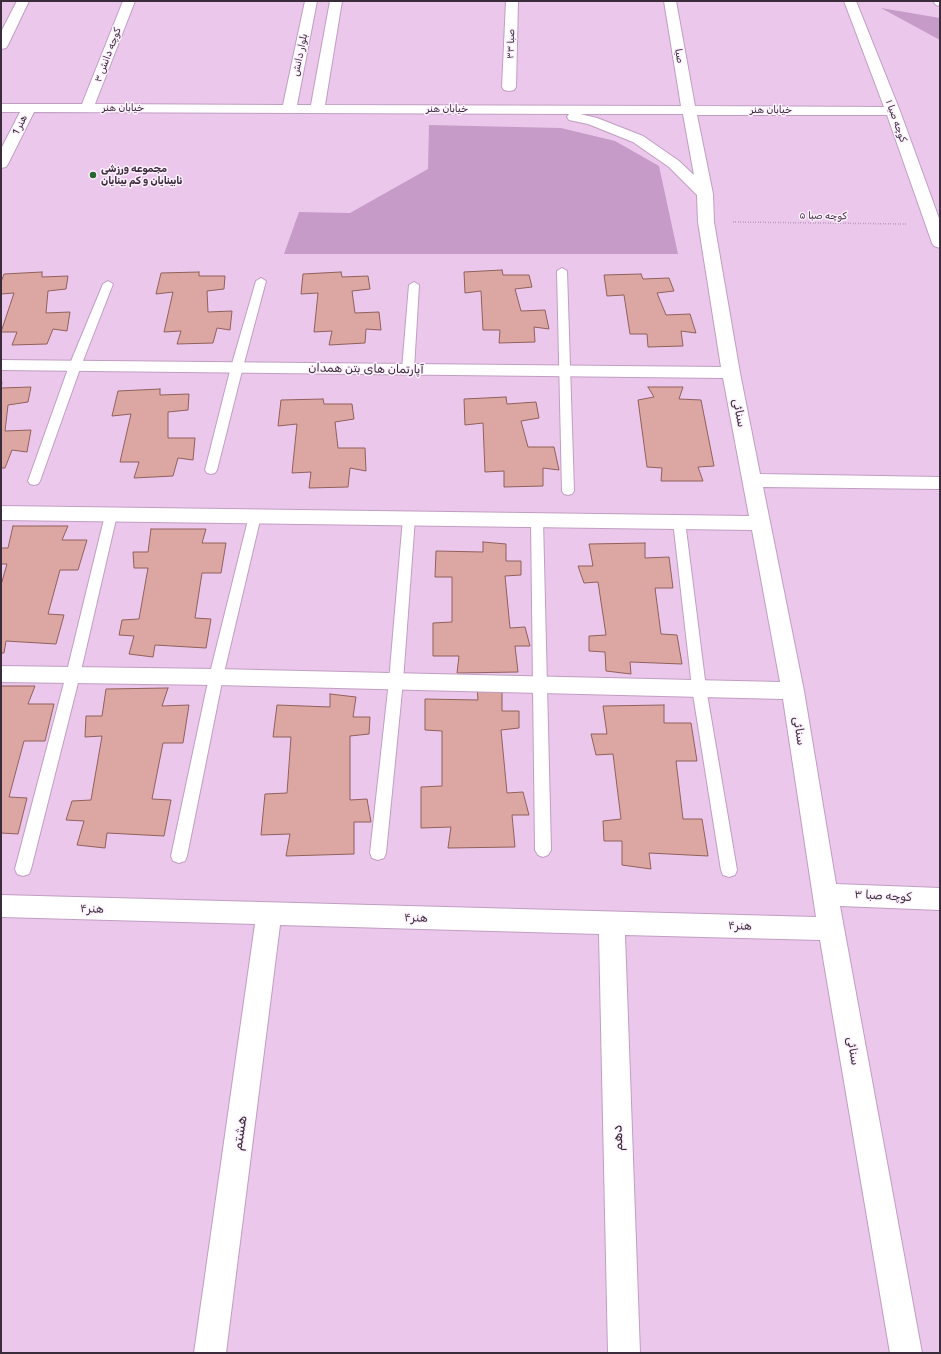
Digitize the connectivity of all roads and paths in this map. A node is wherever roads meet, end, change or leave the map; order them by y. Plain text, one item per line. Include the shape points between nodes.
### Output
1 (23, 1) edge
2 (129, 1) edge
3 (311, 1) edge
4 (336, 1) edge
5 (512, 1) edge
6 (670, 1) edge
7 (850, 1) edge
8 (1, 45) edge
9 (509, 87) dead end
10 (1, 108) edge
11 (29, 108) junction
12 (87, 108) junction
13 (289, 109) junction
14 (317, 109) junction
15 (540, 110) junction
16 (689, 110) junction
17 (892, 111) junction
18 (1, 164) edge
19 (705, 194) junction
20 (706, 222) junction
21 (933, 224) junction
22 (940, 243) edge
23 (562, 271) dead end
24 (261, 282) dead end
25 (108, 284) dead end
26 (414, 284) dead end
27 (1, 365) edge
28 (75, 366) junction
29 (237, 367) junction
30 (408, 369) junction
31 (564, 371) junction
32 (732, 372) junction
33 (211, 470) dead end
34 (752, 480) junction
35 (34, 481) dead end
36 (940, 483) edge
37 (568, 491) dead end
38 (1, 513) edge
39 (111, 514) junction
40 (255, 516) junction
41 (408, 518) junction
42 (537, 520) junction
43 (679, 521) junction
44 (760, 523) junction
45 (1, 674) edge
46 (73, 675) junction
47 (216, 676) junction
48 (396, 681) junction
49 (539, 685) junction
50 (699, 688) junction
51 (793, 691) junction
52 (543, 850) dead end
53 (378, 853) dead end
54 (179, 856) dead end
55 (23, 869) dead end
56 (729, 870) dead end
57 (825, 894) junction
58 (940, 899) edge
59 (1, 906) edge
60 (269, 914) junction
61 (612, 923) junction
62 (831, 929) junction
63 (210, 1353) edge
64 (624, 1353) edge
65 (906, 1353) edge

1 - 8 street
2 - 12 street, کوچه دانش ۳
3 - 13 street, بلوار دانش
4 - 14 street
5 - 9 street, ۳۳ صبا
6 - 16 street, صبا
7 - 17 street, کوچه صبا ۱
10 - 11 street, خیابان هنر
11 - 12 street, خیابان هنر
11 - 18 street, هنر 1
12 - 13 street, خیابان هنر
13 - 14 street, خیابان هنر
14 - 15 street, خیابان هنر
15 - 16 street, خیابان هنر
15 - 19 street via 592,121 638,139 674,164
16 - 17 street, خیابان هنر
16 - 19 street, سنائی
17 - 21 street, کوچه صبا ۱
19 - 20 street, سنائی
20 - 21 path, کوچه صبا ۵
20 - 32 street, سنائی
21 - 22 street, کوچه صبا ۱
23 - 31 lane
24 - 29 lane
25 - 28 lane
26 - 30 lane
27 - 28 street, آپارتمان های بتن همدان
28 - 29 street, آپارتمان های بتن همدان
28 - 35 lane
29 - 30 street, آپارتمان های بتن همدان
29 - 33 lane
30 - 31 street, آپارتمان های بتن همدان
31 - 32 street, آپارتمان های بتن همدان
31 - 37 lane
32 - 34 street, سنائی
34 - 36 street
34 - 44 street, سنائی
38 - 39 street
39 - 40 street
39 - 46 lane
40 - 41 street
40 - 47 lane
41 - 42 street
41 - 48 lane
42 - 43 street
42 - 49 lane
43 - 44 street
43 - 50 lane
44 - 51 street, سنائی
45 - 46 street
46 - 47 street
46 - 55 lane
47 - 48 street
47 - 54 lane
48 - 49 street
48 - 53 lane
49 - 50 street
49 - 52 lane
50 - 51 street
50 - 56 lane
51 - 57 street, سنائی
57 - 58 street, کوچه صبا ۳
57 - 62 street, سنائی
59 - 60 street, هنر۴
60 - 61 street, هنر۴
60 - 63 street, هشتم
61 - 62 street, هنر۴
61 - 64 street, دهم
62 - 65 street, سنائی

